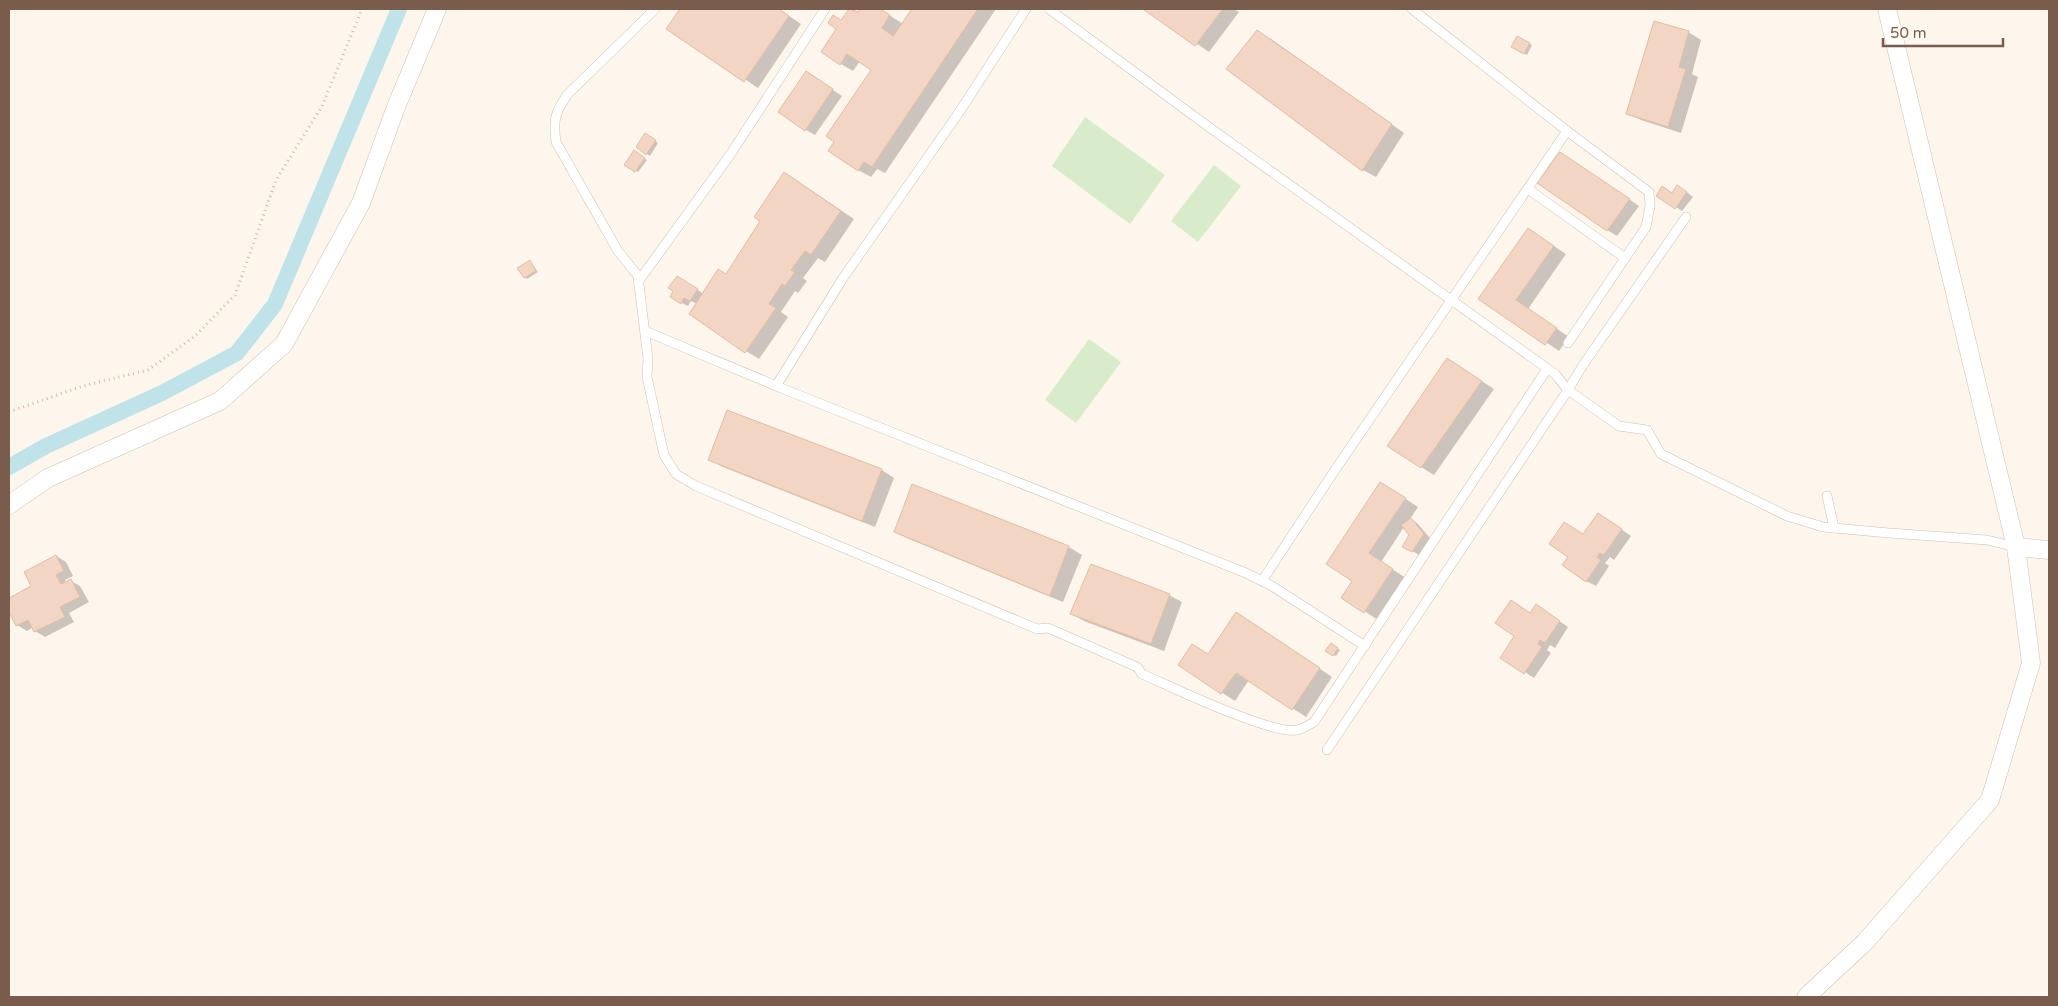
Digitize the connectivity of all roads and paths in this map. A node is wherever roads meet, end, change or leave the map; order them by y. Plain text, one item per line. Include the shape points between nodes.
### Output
1 (362, 9) edge
2 (438, 9) edge
3 (655, 9) edge
4 (825, 9) edge
5 (1026, 9) edge
6 (1049, 9) edge
7 (1412, 9) edge
8 (1887, 9) edge
9 (1567, 131) junction
10 (1528, 189) junction
11 (1686, 217) dead end
12 (1625, 258) junction
13 (638, 282) junction
14 (1452, 301) junction
15 (645, 331) junction
16 (1568, 343) dead end
17 (1547, 368) junction
18 (776, 386) junction
19 (1568, 390) junction
20 (9, 412) edge
21 (1827, 496) dead end
22 (9, 505) edge
23 (1834, 528) junction
24 (2016, 547) junction
25 (2049, 550) edge
26 (1262, 580) junction
27 (1365, 646) junction
28 (1327, 750) dead end
29 (1806, 997) edge

1 - 20 path via 322,106 276,180 235,295 195,336 148,370 83,386
2 - 22 street via 396,107 361,203 284,344 220,401 48,478
3 - 13 lane via 567,94 553,123 556,142 618,251 638,276
4 - 13 lane via 730,155
5 - 18 lane via 958,114 843,278
6 - 14 lane
7 - 9 lane
8 - 24 street
9 - 10 lane
9 - 12 lane via 1649,192 1646,227
10 - 12 lane
10 - 14 lane
11 - 19 lane via 1582,365
12 - 16 lane
13 - 15 lane
14 - 17 lane
14 - 26 lane
15 - 18 lane
15 - 27 lane via 647,377 664,455 676,474 696,486 1037,630 1048,628 1137,667 1142,674 1273,728 1296,730 1314,722
17 - 19 lane
17 - 27 lane
18 - 26 lane
19 - 23 lane via 1619,426 1647,430 1661,454 1787,516
19 - 28 lane
21 - 23 lane
23 - 24 lane via 1987,540
24 - 25 street
24 - 29 street via 2031,663 1990,800 1865,942
26 - 27 lane

